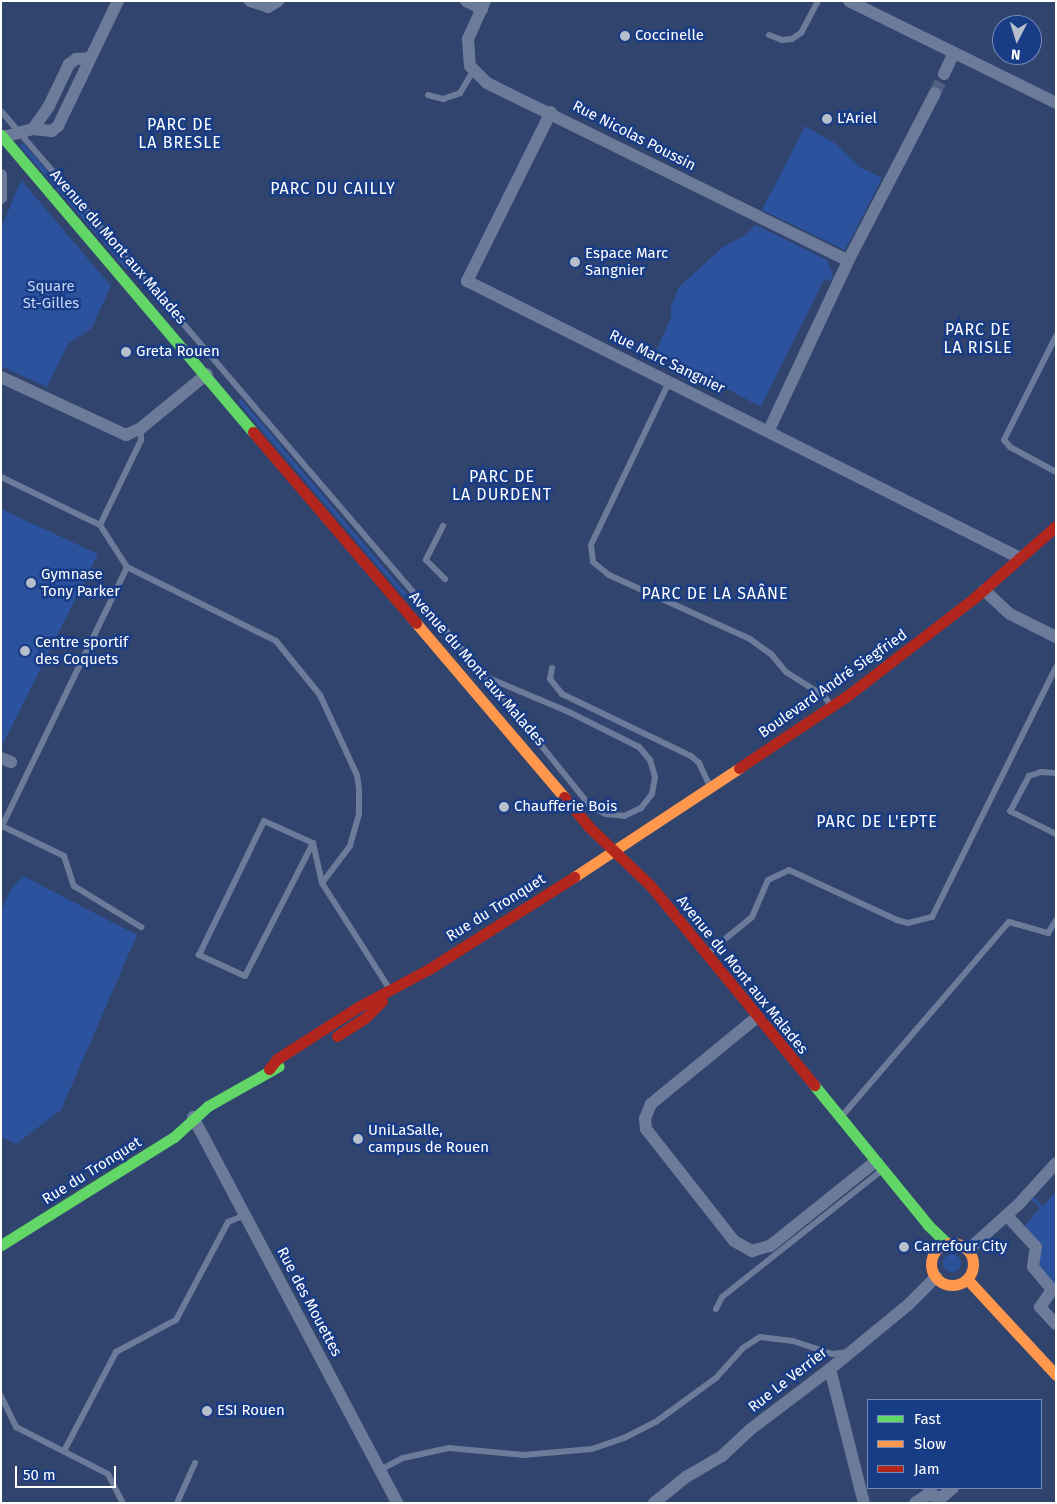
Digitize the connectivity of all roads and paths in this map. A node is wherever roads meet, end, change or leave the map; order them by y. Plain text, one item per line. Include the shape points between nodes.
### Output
1 (118, 1) edge
2 (250, 1) edge
3 (278, 1) edge
4 (466, 1) edge
5 (818, 1) edge
6 (849, 1) edge
7 (484, 5) edge
8 (769, 35) dead end
9 (954, 53) junction
10 (90, 58) junction
11 (474, 70) junction
12 (944, 74) tunnel mouth
13 (935, 93) tunnel mouth
14 (428, 95) dead end
15 (1056, 103) edge
16 (1, 111) edge
17 (551, 112) junction
18 (33, 129) junction
19 (20, 131) junction
20 (2, 136) edge
21 (1, 175) edge
22 (1, 198) edge
23 (848, 260) junction
24 (1056, 336) edge
25 (207, 374) junction
26 (1, 377) edge
27 (669, 381) junction
28 (141, 428) junction
29 (769, 430) junction
30 (1056, 472) edge
31 (1, 477) edge
32 (100, 525) junction
33 (443, 526) dead end
34 (1056, 526) edge
35 (1020, 558) junction
36 (127, 567) junction
37 (445, 579) dead end
38 (984, 590) junction
39 (1056, 637) edge
40 (1056, 667) edge
41 (552, 668) dead end
42 (486, 677) junction
43 (831, 706) junction
44 (1056, 773) edge
45 (710, 788) junction
46 (2, 827) edge
47 (1056, 834) edge
48 (313, 843) junction
49 (614, 850) junction
50 (322, 882) junction
51 (1056, 920) edge
52 (141, 927) dead end
53 (705, 954) junction
54 (392, 991) junction
55 (756, 1018) junction
56 (330, 1041) dead end
57 (315, 1050) dead end
58 (269, 1069) junction
59 (194, 1117) junction
60 (840, 1119) junction
61 (135, 1146) dead end
62 (119, 1156) dead end
63 (1056, 1163) edge
64 (879, 1166) junction
65 (245, 1215) junction
66 (1007, 1216) junction
67 (928, 1225) junction
68 (1, 1232) edge
69 (948, 1244) junction
70 (1, 1245) edge
71 (936, 1250) junction
72 (968, 1250) junction
73 (936, 1277) junction
74 (967, 1279) junction
75 (716, 1309) dead end
76 (1056, 1324) edge
77 (852, 1351) junction
78 (830, 1369) junction
79 (1056, 1375) edge
80 (1, 1396) edge
81 (64, 1451) junction
82 (195, 1463) dead end
83 (380, 1470) junction
84 (952, 1489) edge
85 (929, 1491) edge
86 (396, 1502) edge
87 (123, 1503) edge
88 (177, 1503) edge
89 (654, 1503) edge
90 (864, 1503) edge
91 (915, 1503) edge

1 - 10 street
2 - 3 street via 268,7
4 - 7 street
5 - 8 lane via 801,33 792,39 782,40
6 - 9 street
7 - 11 street via 468,39 470,66
9 - 12 street
9 - 15 street
10 - 18 street via 76,59 69,64 49,106
10 - 18 street via 58,126 52,131
11 - 14 lane via 460,93 443,99
11 - 17 street, Rue Nicolas Poussin via 487,83
13 - 23 street
16 - 19 lane
17 - 23 street, Rue Nicolas Poussin
17 - 27 street, Rue Marc Sangnier via 467,281
18 - 19 street
19 - 20 street
19 - 42 lane
20 - 25 street, Avenue du Mont aux Malades
21 - 22 street
23 - 29 street
24 - 30 lane via 1004,440 1010,447
25 - 28 street
25 - 49 street, Avenue du Mont aux Malades via 589,827
26 - 28 street via 126,434
27 - 29 street, Rue Marc Sangnier
27 - 43 lane via 591,545 593,562 609,575 750,639 771,654 786,672 824,696
28 - 32 lane via 141,440
29 - 35 street, Rue Marc Sangnier
31 - 32 lane
32 - 36 lane
33 - 37 lane via 426,560
34 - 35 street, Boulevard André Siegfried
35 - 38 street, Boulevard André Siegfried
36 - 46 lane
36 - 50 lane via 276,641 320,695 357,774 359,790 358,814 350,846
38 - 39 street via 1010,614
38 - 43 street, Boulevard André Siegfried
40 - 53 lane via 932,917 923,922 902,921 789,870 768,880 752,918
41 - 45 lane via 550,679 562,694 691,756 704,771
42 - 42 lane via 569,712 638,747 650,760 655,777 652,794 642,808 624,816 606,814 590,806
43 - 45 street, Boulevard André Siegfried
44 - 47 lane via 1042,772 1029,776 1010,811
45 - 49 street, Boulevard André Siegfried
46 - 52 lane via 64,856 74,886
48 - 48 lane via 264,821 200,955 245,976
48 - 50 lane
49 - 53 street, Avenue du Mont aux Malades via 643,878
49 - 54 street, Rue du Tronquet
50 - 54 lane
51 - 60 lane via 1048,933 1009,922
53 - 55 street, Avenue du Mont aux Malades
54 - 56 street, Rue du Tronquet via 365,1018
54 - 58 street, Rue du Tronquet via 358,1008 277,1059
55 - 60 street, Avenue du Mont aux Malades
55 - 64 street via 651,1104 644,1119 646,1129 734,1241 752,1251 770,1246
57 - 58 street, Rue du Tronquet via 293,1062
58 - 59 street, Rue du Tronquet
59 - 61 street, Rue du Tronquet via 167,1127
59 - 65 street, Rue des Mouettes
59 - 70 street, Rue du Tronquet via 174,1137
60 - 64 street, Avenue du Mont aux Malades
62 - 68 street, Rue du Tronquet
63 - 66 street
64 - 67 street, Avenue du Mont aux Malades
64 - 75 lane via 722,1297
65 - 81 lane via 228,1222 176,1320 116,1352
65 - 83 street, Rue des Mouettes
66 - 72 street
66 - 76 street via 1036,1247 1033,1267 1052,1290 1040,1307
67 - 69 street, Avenue du Mont aux Malades
67 - 71 street, Avenue du Mont aux Malades
69 - 71 street
69 - 72 street via 957,1243
71 - 73 street via 931,1260
72 - 74 street via 973,1262
73 - 74 street via 949,1285
73 - 77 street, Rue Le Verrier via 908,1306
74 - 79 street
77 - 78 street, Rue Le Verrier
77 - 83 lane via 832,1354 793,1341 760,1337 743,1348 716,1378 657,1421 624,1438 592,1449 524,1454 449,1448 403,1458
78 - 89 street, Rue Le Verrier via 751,1429 722,1456 686,1477
78 - 90 street
80 - 81 lane via 16,1427
81 - 87 lane via 108,1474
82 - 88 lane
83 - 86 street, Rue des Mouettes
84 - 85 street via 942,1497
85 - 91 street

